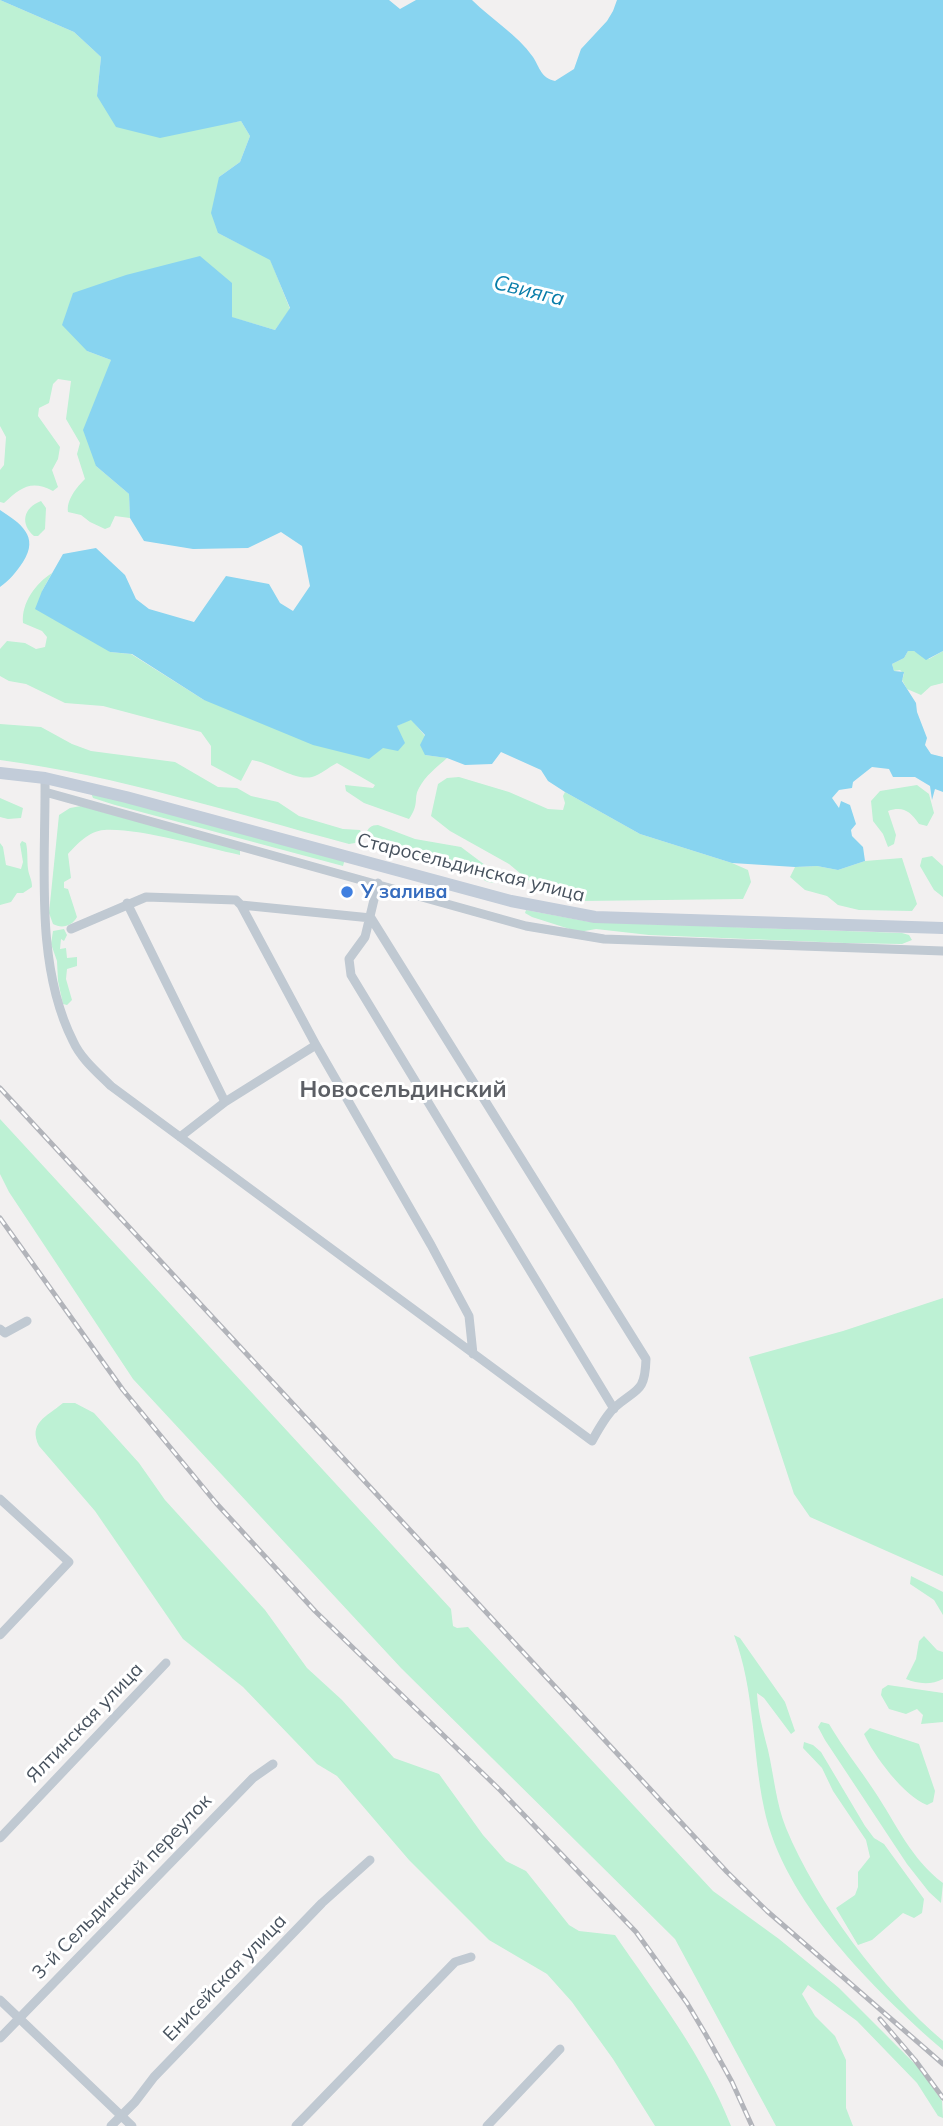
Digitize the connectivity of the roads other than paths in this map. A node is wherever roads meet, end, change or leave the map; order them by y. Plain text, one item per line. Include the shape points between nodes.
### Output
1 (0, 773) edge
2 (45, 778) junction
3 (45, 792) junction
4 (378, 883) junction
5 (511, 901) junction
6 (127, 903) junction
7 (241, 905) junction
8 (371, 918) junction
9 (506, 920) junction
10 (943, 928) edge
11 (71, 929) dead end
12 (943, 951) edge
13 (316, 1045) junction
14 (225, 1102) junction
15 (180, 1137) junction
16 (27, 1321) dead end
17 (0, 1329) edge
18 (473, 1354) junction
19 (614, 1409) junction
20 (0, 1499) edge
21 (0, 1635) edge
22 (166, 1663) dead end
23 (273, 1764) dead end
24 (0, 1838) edge
25 (370, 1860) dead end
26 (471, 1957) dead end
27 (0, 2000) edge
28 (19, 2018) junction
29 (0, 2038) edge
30 (560, 2049) dead end
31 (121, 2116) junction
32 (111, 2126) edge
33 (132, 2126) edge
34 (296, 2126) edge
35 (487, 2126) edge

1 - 2 main road, Старосельдинская улица
2 - 3 street
2 - 5 main road, Старосельдинская улица
3 - 4 street
3 - 15 street via 49,966 73,1042 111,1086
4 - 8 street
4 - 9 street
5 - 9 street
5 - 10 main road, Старосельдинская улица via 617,919
6 - 7 street via 146,897 236,900
6 - 11 street
6 - 14 street
7 - 8 street
7 - 13 street
8 - 19 street via 365,937 349,960 351,975
8 - 19 street via 646,1359 639,1390
9 - 12 street via 604,939
13 - 14 street
13 - 18 street via 469,1316
14 - 15 street
15 - 18 street
16 - 17 street via 5,1333
18 - 19 street via 592,1441
20 - 21 street via 69,1562
22 - 24 street, Ялтинская улица
23 - 28 street, 3-й Сельдинский переулок via 253,1778
25 - 31 street, Енисейская улица via 247,1980
26 - 34 street via 454,1962
27 - 28 street
28 - 29 street, 3-й Сельдинский переулок
28 - 31 street
30 - 35 street
31 - 32 street, Енисейская улица
31 - 33 street

